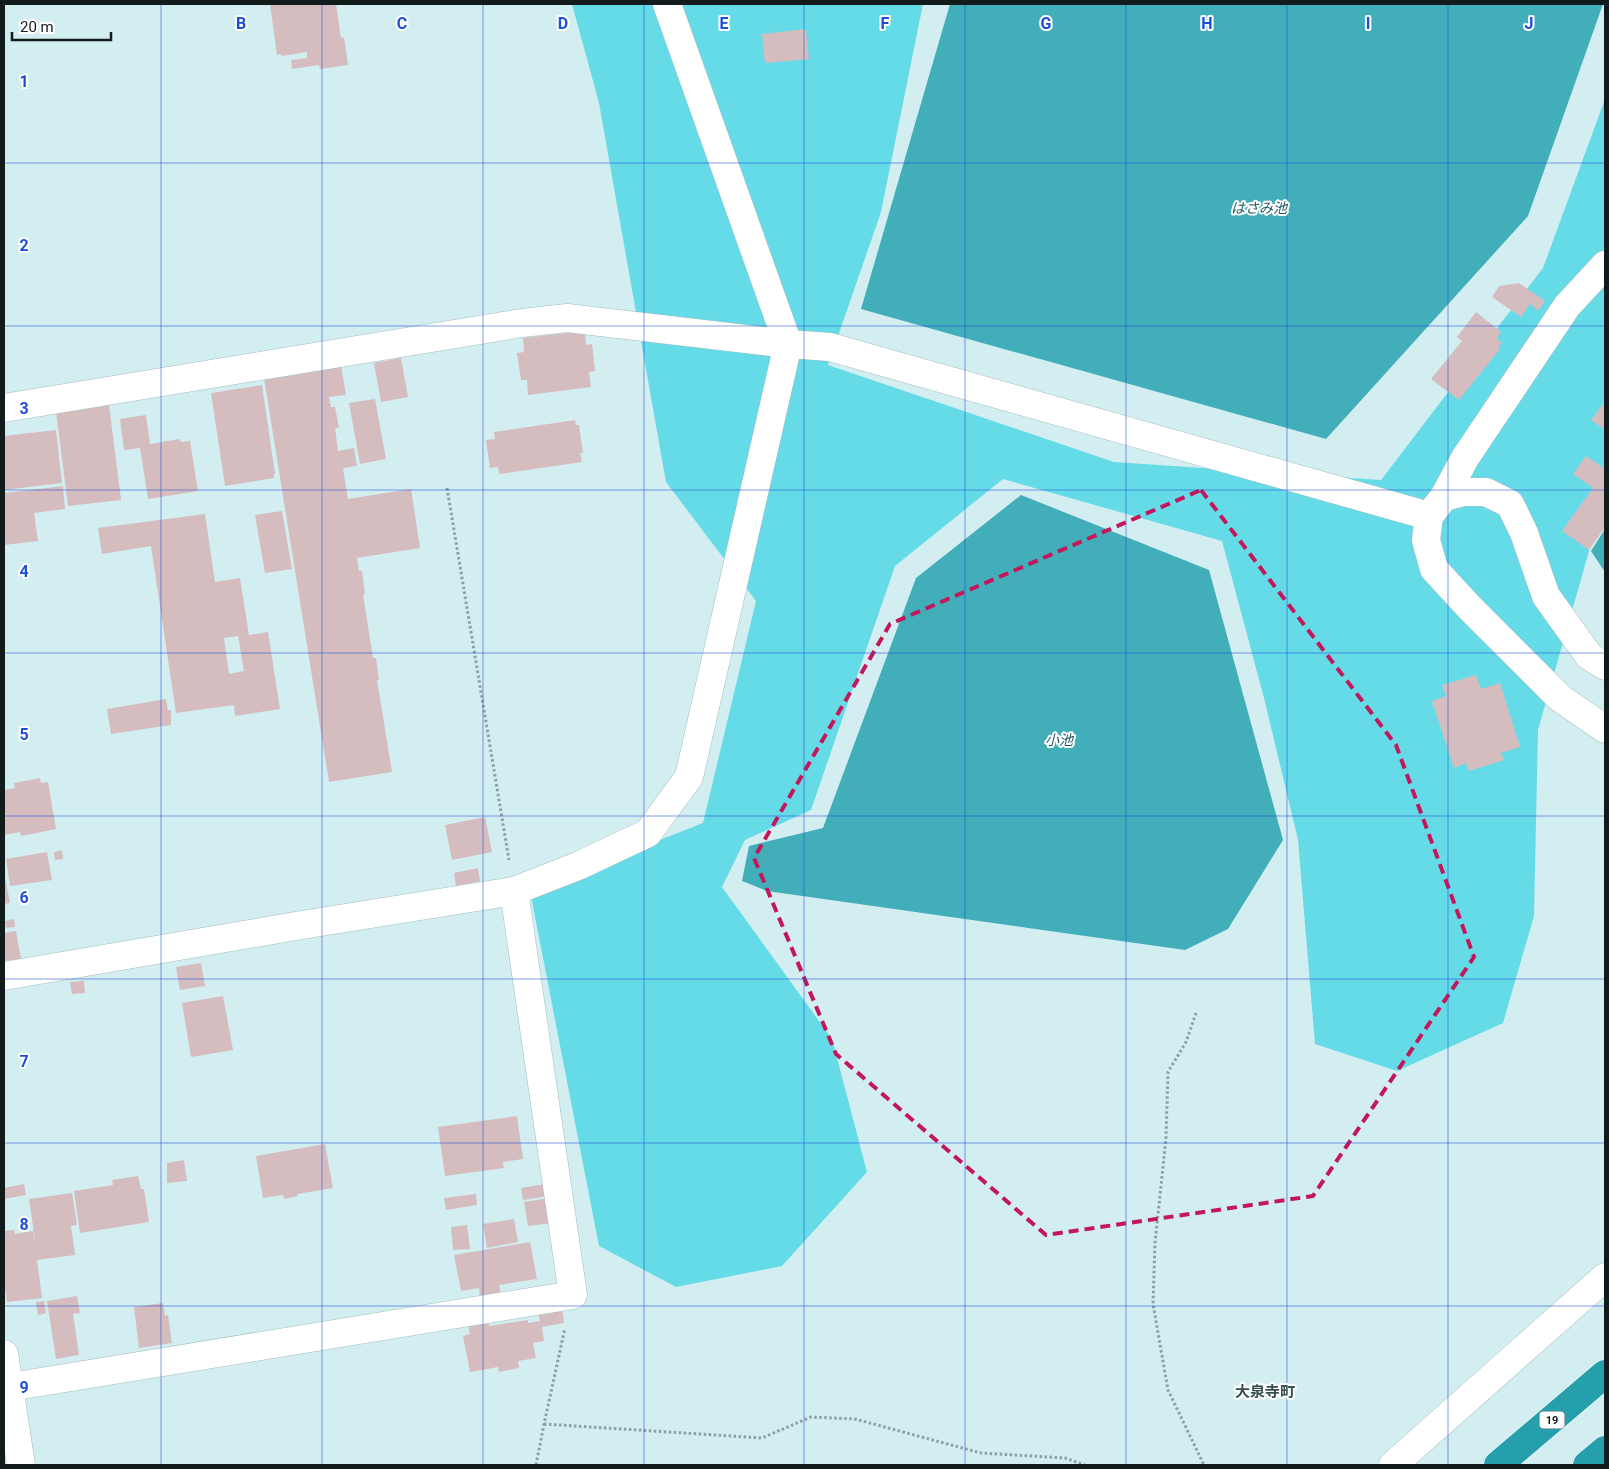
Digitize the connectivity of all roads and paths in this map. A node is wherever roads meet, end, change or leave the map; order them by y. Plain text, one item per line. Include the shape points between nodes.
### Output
1 (667, 4) edge
2 (1605, 265) edge
3 (788, 344) junction
4 (4, 408) edge
5 (447, 488) dead end
6 (1436, 506) junction
7 (1605, 666) edge
8 (1605, 730) edge
9 (514, 892) junction
10 (4, 976) edge
11 (1196, 1013) dead end
12 (1605, 1277) edge
13 (573, 1296) junction
14 (4, 1354) edge
15 (1605, 1374) edge
16 (7, 1388) edge
17 (544, 1424) junction
18 (1605, 1450) edge
19 (21, 1465) edge
20 (536, 1465) edge
21 (1085, 1465) edge
22 (1204, 1465) edge
23 (1393, 1465) edge
24 (1498, 1465) edge
25 (1587, 1465) edge

1 - 3 street
2 - 6 street via 1568,306
3 - 4 street via 567,318
3 - 6 street via 830,347
3 - 9 street via 689,777 648,833
5 - 9 path
6 - 7 street via 1464,492 1486,492 1510,504 1546,596 1589,656
6 - 8 street via 1426,540 1434,569 1560,698
9 - 10 street
9 - 13 street
11 - 22 path via 1186,1042 1168,1072 1153,1304 1168,1390
12 - 23 street
13 - 16 street
13 - 17 path
14 - 16 street
15 - 24 highway, 19
16 - 19 street
17 - 20 path
17 - 21 path via 762,1438 811,1417 855,1419 981,1453 1064,1458
18 - 25 highway

